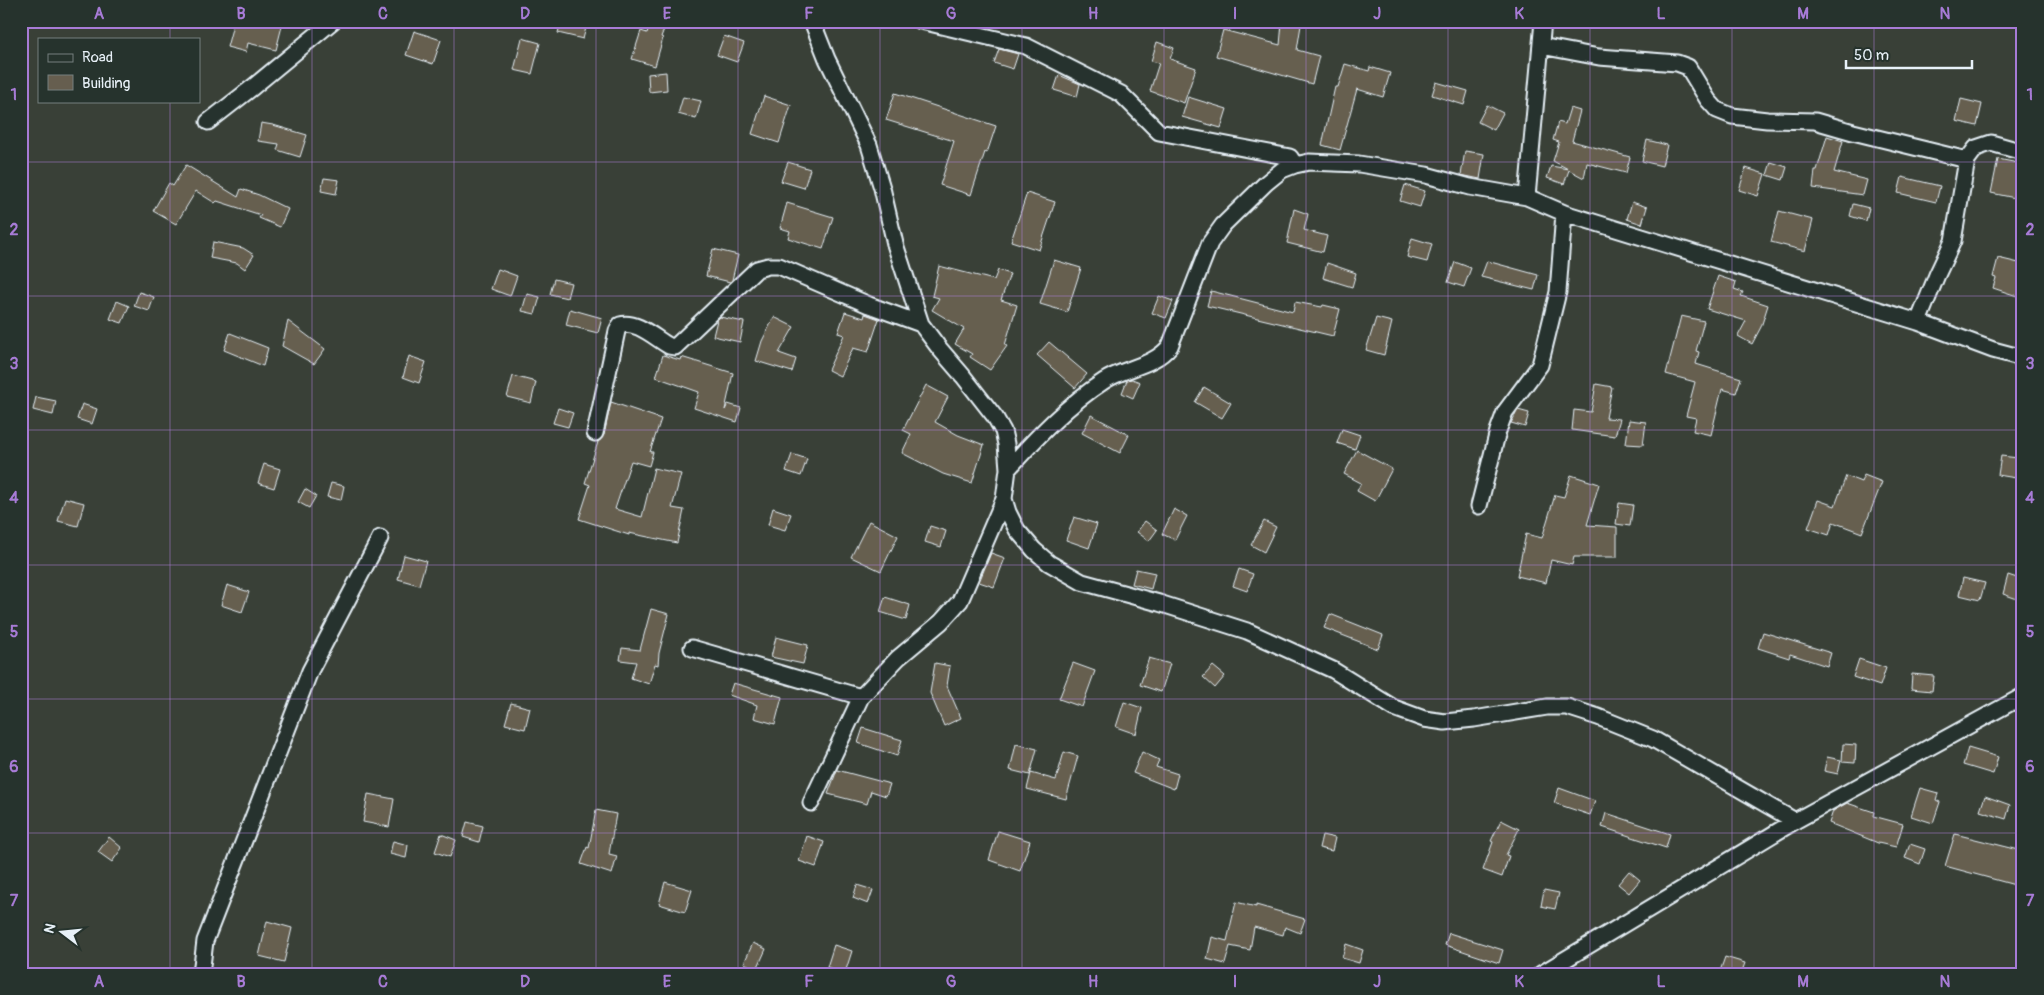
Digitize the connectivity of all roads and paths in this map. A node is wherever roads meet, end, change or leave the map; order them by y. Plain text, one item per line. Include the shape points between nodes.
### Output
1 (333, 21) edge
2 (812, 21) edge
3 (920, 21) edge
4 (1543, 21) edge
5 (1542, 46) junction
6 (208, 122) dead end
7 (2023, 152) edge
8 (1967, 160) junction
9 (1295, 165) junction
10 (1527, 197) junction
11 (1564, 213) junction
12 (1918, 322) junction
13 (921, 324) junction
14 (2023, 358) edge
15 (595, 433) dead end
16 (1008, 469) junction
17 (1004, 499) junction
18 (1479, 506) dead end
19 (380, 538) dead end
20 (692, 648) dead end
21 (2023, 696) edge
22 (861, 697) junction
23 (811, 803) dead end
24 (1795, 821) junction
25 (201, 974) edge
26 (1541, 974) edge

1 - 6 street
2 - 13 street via 869,145 895,244
3 - 9 street via 1026,46 1121,94 1159,132 1290,157
4 - 5 street
5 - 8 street via 1599,57 1677,63 1688,67 1718,110 1732,116 1815,121
5 - 10 street
7 - 8 street via 1991,143 1976,148
8 - 12 street via 1953,241
9 - 10 street via 1309,162 1359,164
9 - 16 street via 1282,170 1266,183 1223,225 1210,243 1170,346 1163,354 1105,380 1083,396 1043,431
10 - 11 street
11 - 12 street
11 - 18 street via 1558,292 1540,365 1505,412
12 - 14 street
13 - 15 street via 779,266 757,269 675,347 635,326 620,325
13 - 16 street via 995,417 1003,431
16 - 17 street
17 - 22 street via 960,601
17 - 24 street via 1017,530 1034,550 1082,582 1247,632 1333,670 1394,708 1424,719 1446,722 1547,707 1567,707 1598,717 1653,739
19 - 25 street via 310,671 205,941
20 - 22 street
21 - 24 street
22 - 23 street
24 - 26 street

